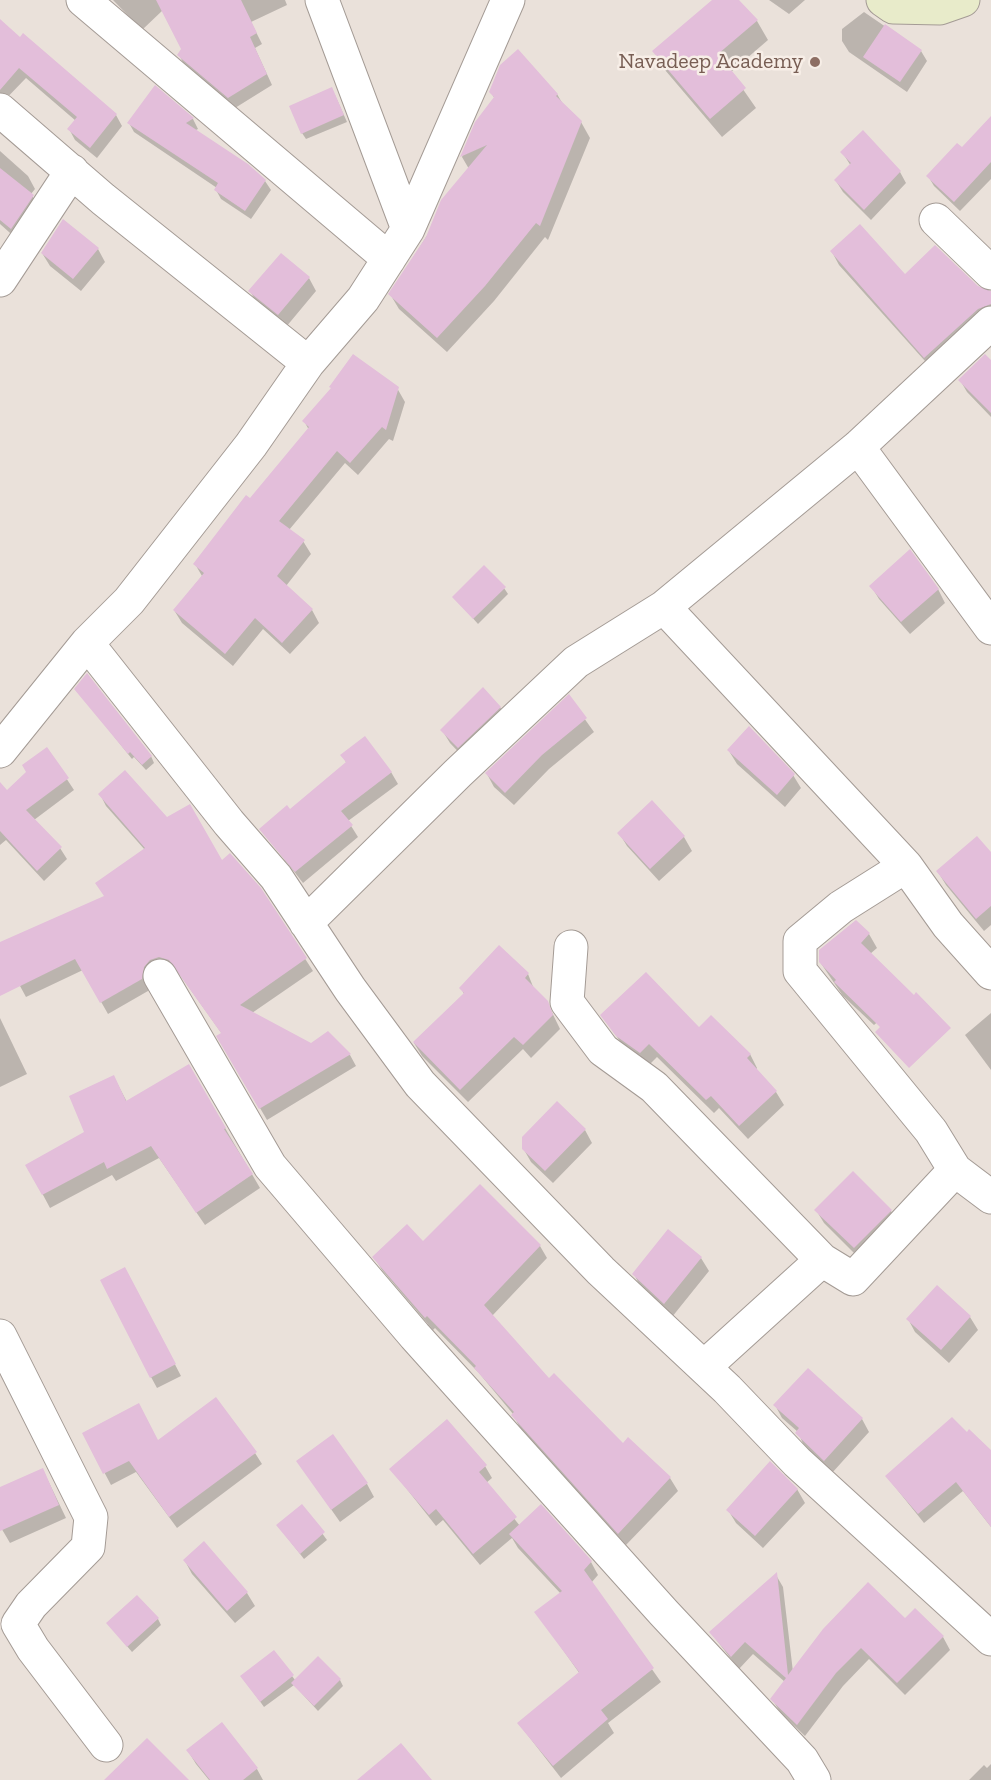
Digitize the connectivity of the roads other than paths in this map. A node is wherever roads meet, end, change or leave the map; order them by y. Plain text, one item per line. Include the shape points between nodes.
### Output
1 (83, 0) edge
2 (322, 0) edge
3 (508, 0) edge
4 (883, 0) edge
5 (963, 0) edge
6 (0, 110) edge
7 (72, 171) junction
8 (936, 220) dead end
9 (408, 229) junction
10 (389, 259) junction
11 (991, 273) edge
12 (0, 280) edge
13 (991, 323) edge
14 (308, 363) junction
15 (858, 447) junction
16 (664, 606) junction
17 (991, 628) edge
18 (87, 643) junction
19 (0, 751) edge
20 (906, 866) junction
21 (306, 923) junction
22 (571, 947) dead end
23 (991, 973) edge
24 (160, 976) dead end
25 (955, 1170) junction
26 (991, 1197) edge
27 (822, 1260) junction
28 (0, 1336) edge
29 (704, 1367) junction
30 (991, 1639) edge
31 (106, 1745) dead end
32 (814, 1780) edge

1 - 10 street
2 - 9 street
3 - 9 street
4 - 5 street via 893,6 940,8
6 - 7 street
7 - 12 street
7 - 14 street
8 - 11 street
9 - 10 street
10 - 14 street via 363,299
13 - 15 street
14 - 18 street via 251,445 143,583
15 - 16 street
15 - 17 street
16 - 20 street
16 - 21 street via 576,662
18 - 19 street
18 - 21 street via 276,877
20 - 23 street via 948,925
20 - 25 street via 841,907 800,940 800,971 931,1131
21 - 29 street via 420,1084 601,1271
22 - 27 street via 567,1002 603,1050 654,1087
24 - 32 street via 270,1166 430,1353 802,1760
25 - 26 street
25 - 27 street via 853,1279
27 - 29 street
28 - 31 street via 91,1517 88,1547 31,1605 18,1624
29 - 30 street via 796,1462

